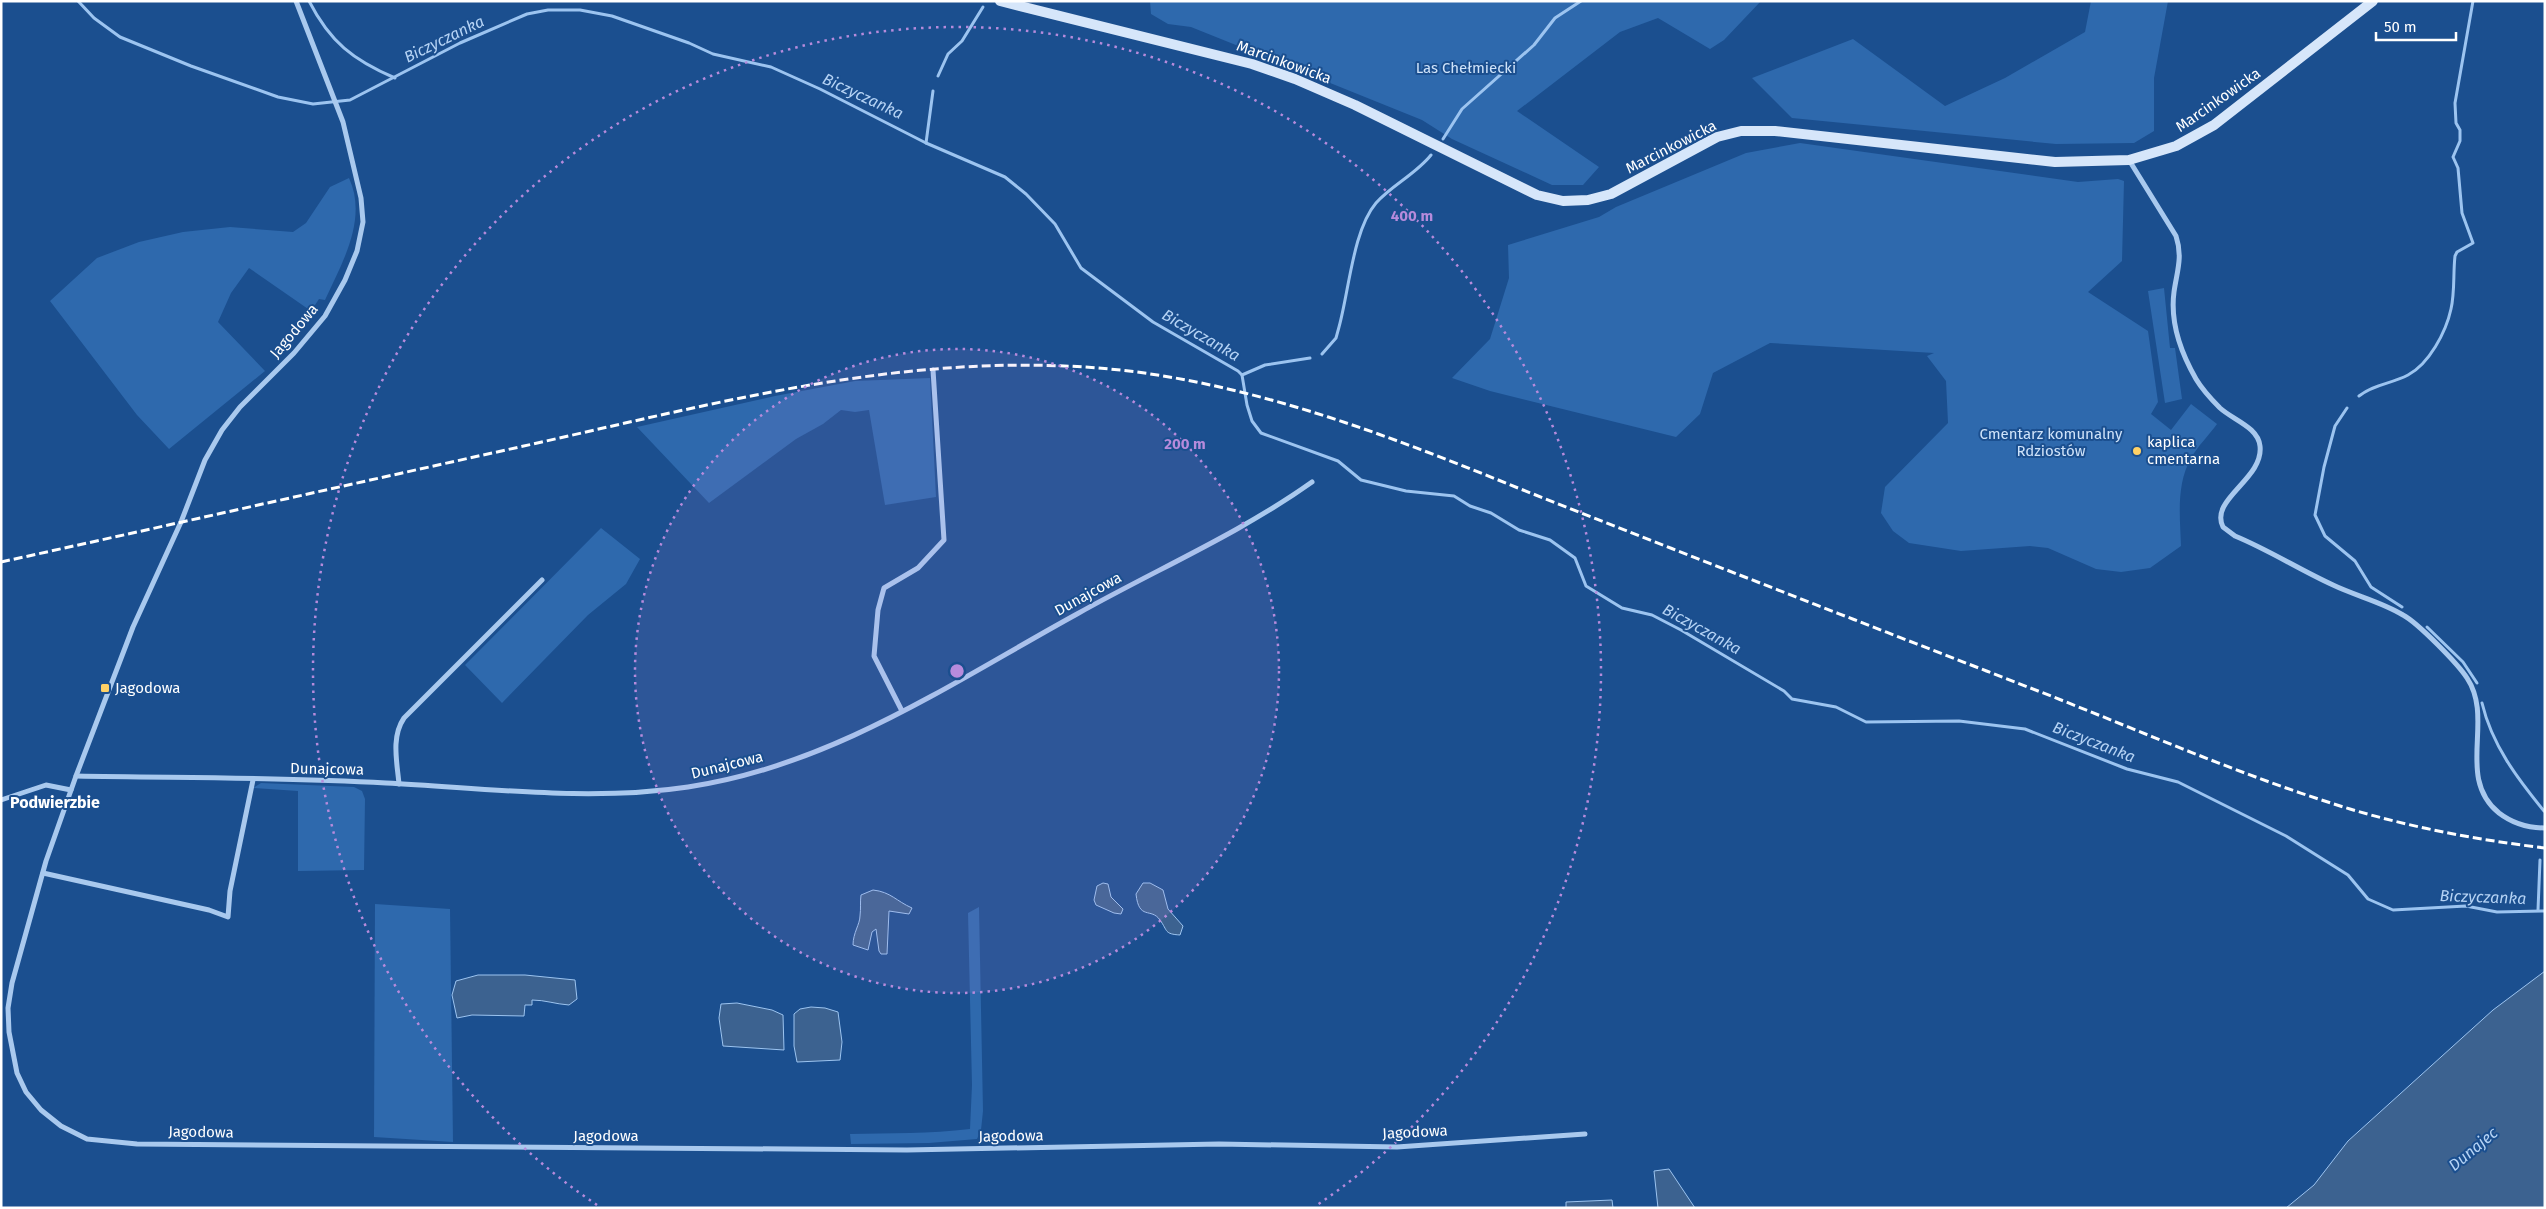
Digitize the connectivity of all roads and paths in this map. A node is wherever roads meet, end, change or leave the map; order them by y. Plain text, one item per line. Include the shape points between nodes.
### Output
1 (296, 1) edge
2 (1000, 1) edge
3 (2373, 1) edge
4 (2129, 160) junction
5 (933, 370) dead end
6 (1312, 482) dead end
7 (542, 580) dead end
8 (902, 711) junction
9 (76, 776) junction
10 (253, 780) junction
11 (399, 784) junction
12 (72, 790) junction
13 (1, 800) edge
14 (2545, 828) edge
15 (43, 873) junction
16 (1585, 1134) dead end

1 - 9 street, Jagodowa via 342,118 364,222 357,251 325,316 294,354 240,407 205,460 133,627
2 - 4 street, Marcinkowicka via 1269,70 1354,105 1537,195 1563,201 1588,200 1612,194 1716,137 1741,131 1775,131 2055,162
3 - 4 street, Marcinkowicka via 2214,125 2176,146
4 - 14 street via 2176,236 2180,248 2174,320 2191,369 2220,408 2254,432 2259,440 2259,460 2220,514 2223,527 2325,582 2404,615 2431,640 2455,663 2475,691 2478,712 2476,775 2481,790 2492,807 2507,819
5 - 8 street via 944,540 918,568 884,588 878,610 874,656
6 - 8 street, Dunajcowa via 1235,530
7 - 11 street via 404,718 397,728
8 - 11 street, Dunajcowa via 837,744 749,775 691,787 637,794
9 - 10 street, Dunajcowa
9 - 12 street, Jagodowa
10 - 11 street, Dunajcowa
10 - 15 street via 228,917
12 - 13 street via 46,786
12 - 15 street, Jagodowa
15 - 16 street, Jagodowa via 12,983 8,1008 12,1054 26,1092 41,1110 61,1126 94,1140 127,1144 907,1150 1219,1144 1397,1147

